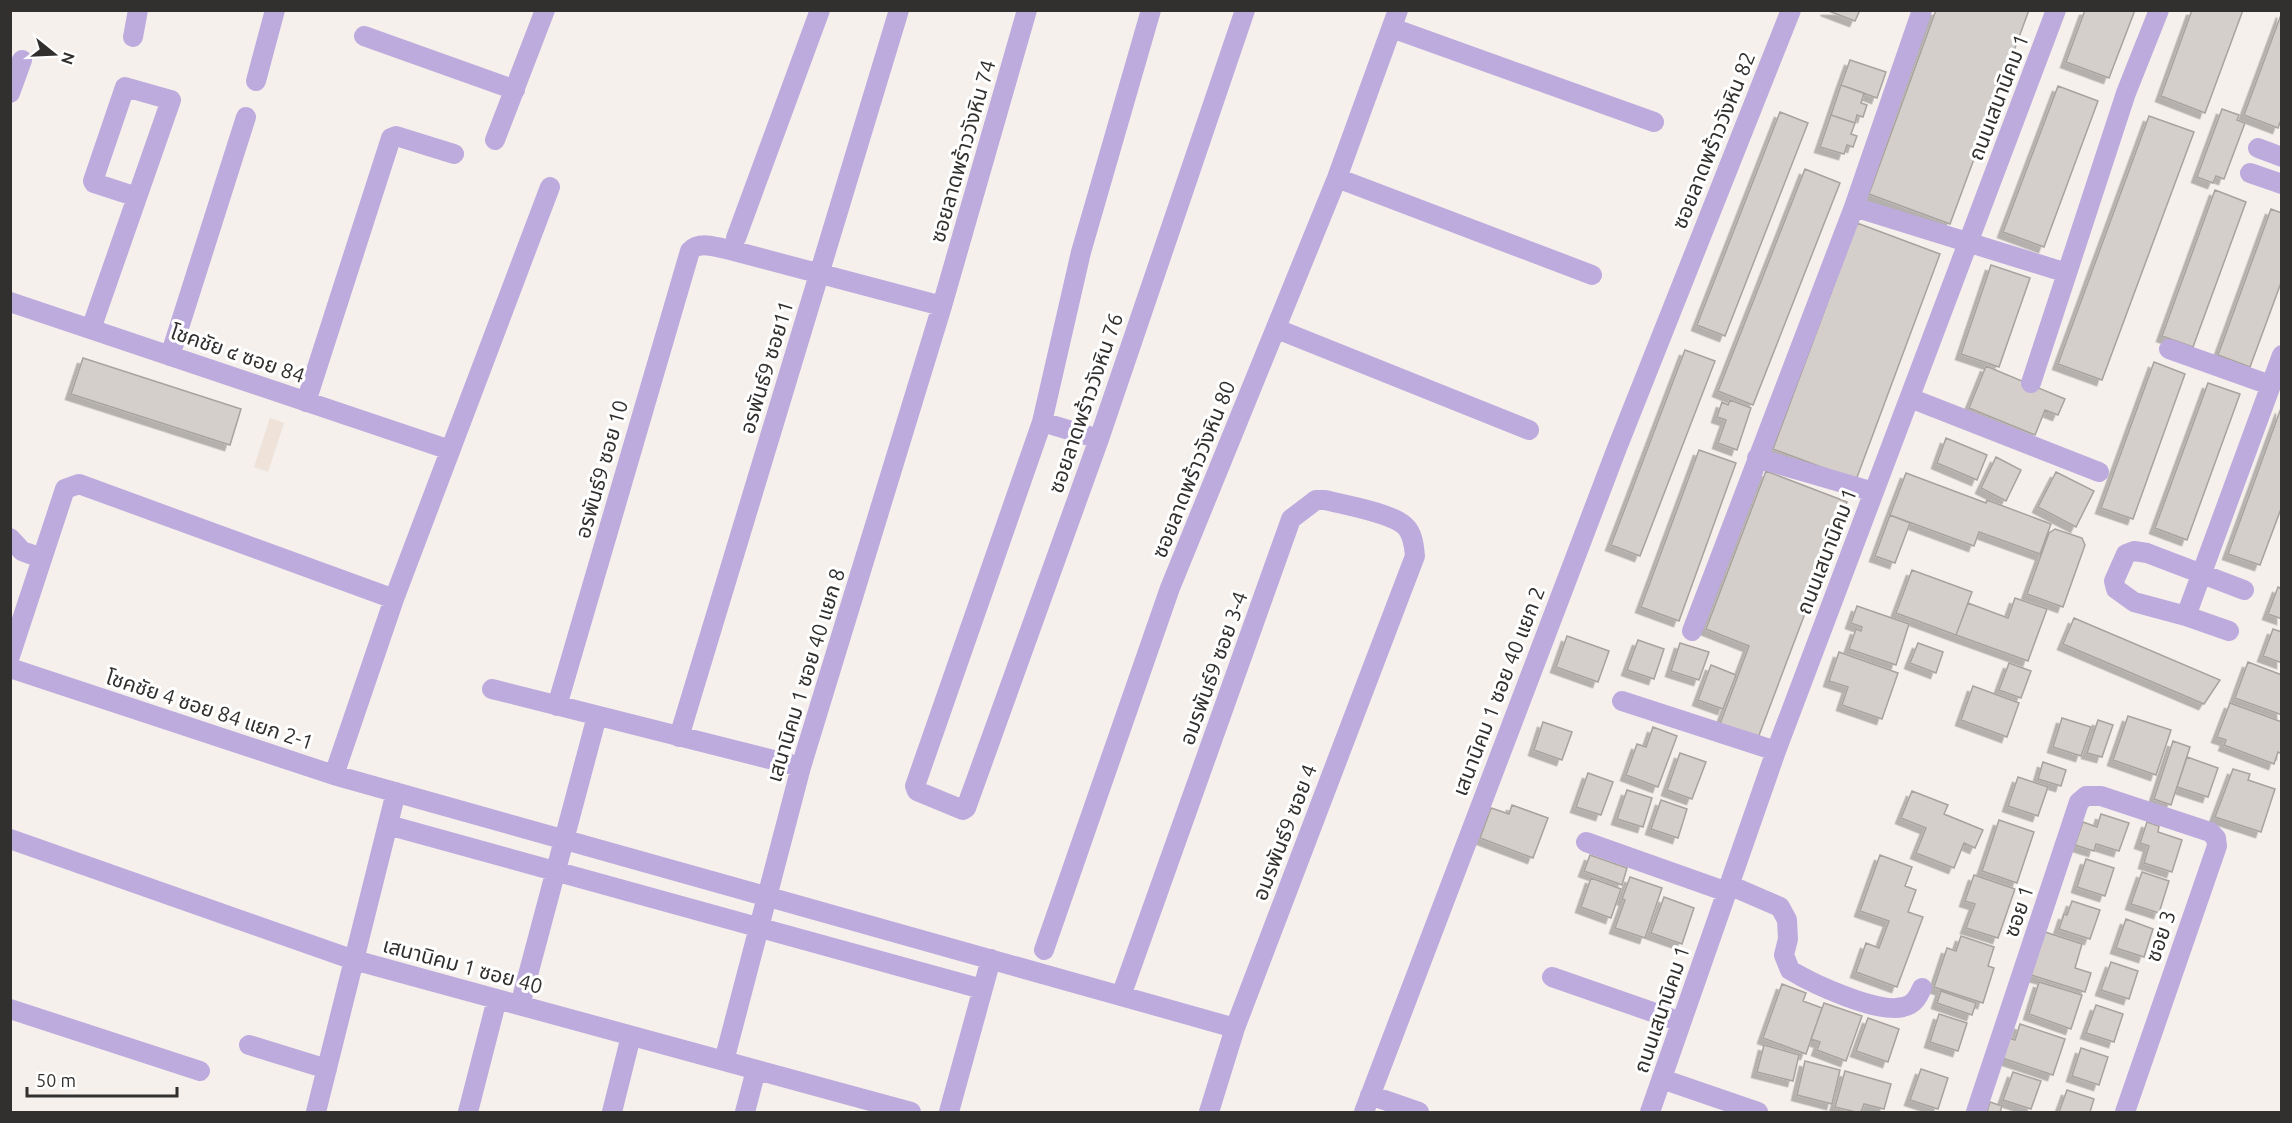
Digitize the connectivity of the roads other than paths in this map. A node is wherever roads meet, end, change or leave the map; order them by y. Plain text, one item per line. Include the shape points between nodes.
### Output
1 (138, 10) edge
2 (275, 10) edge
3 (545, 10) edge
4 (820, 10) edge
5 (899, 10) edge
6 (1027, 10) edge
7 (1152, 10) edge
8 (1245, 10) edge
9 (1791, 10) edge
10 (1922, 10) edge
11 (2056, 10) edge
12 (2159, 10) edge
13 (1395, 19) edge
14 (364, 36) dead end
15 (133, 37) dead end
16 (22, 60) dead end
17 (256, 81) dead end
18 (514, 90) junction
19 (10, 93) edge
20 (246, 117) dead end
21 (1654, 122) dead end
22 (495, 140) dead end
23 (2258, 148) dead end
24 (454, 154) dead end
25 (2282, 157) edge
26 (2250, 173) dead end
27 (1337, 178) junction
28 (2282, 184) edge
29 (550, 187) dead end
30 (137, 197) junction
31 (1854, 207) junction
32 (736, 238) dead end
33 (1968, 242) junction
34 (2067, 273) junction
35 (819, 275) junction
36 (1592, 275) dead end
37 (1680, 288) joint
38 (10, 302) edge
39 (942, 306) junction
40 (91, 329) junction
41 (1277, 329) junction
42 (2169, 349) dead end
43 (2282, 355) edge
44 (170, 356) junction
45 (2031, 383) dead end
46 (2270, 385) junction
47 (1910, 398) junction
48 (306, 402) junction
49 (1042, 422) junction
50 (1529, 430) dead end
51 (1099, 440) junction
52 (450, 450) junction
53 (1757, 458) junction
54 (2100, 472) dead end
55 (1874, 492) junction
56 (10, 538) edge
57 (41, 558) junction
58 (1410, 571) joint
59 (2201, 575) junction
60 (2244, 591) dead end
61 (394, 599) junction
62 (2186, 616) junction
63 (1692, 631) dead end
64 (2229, 631) dead end
65 (10, 657) edge
66 (10, 668) edge
67 (492, 689) dead end
68 (1622, 701) dead end
69 (557, 706) junction
70 (597, 716) junction
71 (680, 737) junction
72 (1776, 752) junction
73 (801, 768) junction
74 (334, 775) junction
75 (396, 792) junction
76 (2156, 814) joint
77 (388, 825) junction
78 (10, 839) edge
79 (564, 840) junction
80 (1586, 842) dead end
81 (555, 872) junction
82 (1728, 889) junction
83 (768, 897) junction
84 (760, 928) junction
85 (1044, 950) dead end
86 (991, 959) junction
87 (354, 960) junction
88 (1552, 977) dead end
89 (1922, 988) dead end
90 (982, 989) junction
91 (1121, 996) junction
92 (497, 999) junction
93 (520, 1005) junction
94 (10, 1009) edge
95 (1681, 1022) junction
96 (1235, 1028) junction
97 (632, 1036) junction
98 (249, 1044) dead end
99 (724, 1061) junction
100 (327, 1069) junction
101 (756, 1070) junction
102 (200, 1071) dead end
103 (1662, 1079) junction
104 (1367, 1104) edge
105 (873, 1107) edge
106 (316, 1113) edge
107 (468, 1113) edge
108 (612, 1113) edge
109 (745, 1113) edge
110 (911, 1113) edge
111 (949, 1113) edge
112 (1209, 1113) edge
113 (1419, 1113) edge
114 (1650, 1113) edge
115 (1758, 1113) edge
116 (1976, 1113) edge
117 (2125, 1113) edge

1 - 15 street
2 - 17 street
3 - 18 street
4 - 32 street
5 - 35 street, อรพันธ์9 ซอย11
6 - 39 street, ซอยลาดพร้าววังหิน 74
7 - 49 street, ซอยลาดพร้าววังหิน 76 via 1081,252
8 - 51 street, ซอยลาดพร้าววังหิน 76
9 - 37 street, ซอยลาดพร้าววังหิน 82
10 - 31 street
11 - 33 street, ถนนเสนานิคม 1
12 - 34 street via 2126,93
13 - 21 street
13 - 27 street, ซอยลาดพร้าววังหิน 80
14 - 18 street
16 - 19 street
18 - 22 street
20 - 44 street
23 - 25 street
24 - 48 street via 396,136 391,138
26 - 28 street
27 - 36 street
27 - 41 street, ซอยลาดพร้าววังหิน 80
29 - 52 street
30 - 30 street via 171,100 125,87 93,181
30 - 40 street
31 - 33 street
31 - 53 street
33 - 34 street
33 - 47 street, ถนนเสนานิคม 1
34 - 45 street
35 - 39 street
35 - 69 street, อรพันธ์9 ซอย 10 via 702,245 690,251
35 - 71 street, อรพันธ์9 ซอย11
37 - 104 street, เสนานิคม 1 ซอย 40 แยก 2
38 - 40 street, โชคชัย ๔ ซอย 84
39 - 73 street, เสนานิคม 1 ซอย 40 แยก 8
40 - 44 street, โชคชัย ๔ ซอย 84
41 - 50 street
41 - 85 street, ซอยลาดพร้าววังหิน 80 via 1170,588
42 - 46 street
43 - 46 street
44 - 48 street, โชคชัย ๔ ซอย 84
46 - 59 street
47 - 54 street
47 - 55 street, ถนนเสนานิคม 1
48 - 52 street, โชคชัย ๔ ซอย 84
49 - 51 street
49 - 51 street, ซอยลาดพร้าววังหิน 76 via 915,789 965,810
52 - 61 street
53 - 55 street
53 - 63 street
55 - 72 street, ถนนเสนานิคม 1
56 - 57 street via 22,552
57 - 61 street via 65,489 79,484
57 - 65 street
58 - 91 street, อมรพันธ์9 ซอย 3-4 via 1415,556 1413,541 1407,527 1396,519 1325,500 1316,500 1291,519
58 - 96 street, อมรพันธ์9 ซอย 4
59 - 60 street
59 - 62 street
59 - 62 street via 2134,551 2126,554 2114,581 2116,589 2134,602
61 - 74 street
62 - 64 street
66 - 74 street, โชคชัย 4 ซอย 84 แยก 2-1
67 - 69 street
68 - 72 street
69 - 70 street
70 - 71 street
70 - 79 street
71 - 73 street
72 - 82 street, ถนนเสนานิคม 1
73 - 83 street, เสนานิคม 1 ซอย 40 แยก 8
74 - 75 street, โชคชัย 4 ซอย 84 แยก 2-1
75 - 77 street
75 - 79 street, โชคชัย 4 ซอย 84 แยก 2-1
76 - 116 street, ซอย 1 via 2102,796 2086,796 2079,802
76 - 117 street, ซอย 3 via 2210,832 2217,846
77 - 81 street
77 - 87 street
78 - 87 street, เสนานิคม 1 ซอย 40
79 - 81 street
79 - 83 street, โชคชัย 4 ซอย 84 แยก 2-1
80 - 82 street
81 - 84 street
81 - 93 street
82 - 89 street via 1780,907 1787,920 1784,955 1790,970 1808,981 1879,1008 1904,1008 1916,1000
82 - 95 street, ถนนเสนานิคม 1
83 - 84 street, เสนานิคม 1 ซอย 40 แยก 8
83 - 86 street, โชคชัย 4 ซอย 84 แยก 2-1
84 - 90 street
84 - 99 street, เสนานิคม 1 ซอย 40 แยก 8
86 - 90 street
86 - 91 street, โชคชัย 4 ซอย 84 แยก 2-1
87 - 92 street, เสนานิคม 1 ซอย 40
87 - 100 street
88 - 95 street
90 - 111 street
91 - 96 street, โชคชัย 4 ซอย 84 แยก 2-1
92 - 93 street, เสนานิคม 1 ซอย 40
92 - 107 street
93 - 97 street, เสนานิคม 1 ซอย 40
94 - 102 street
95 - 103 street, ถนนเสนานิคม 1
96 - 112 street, อมรพันธ์9 ซอย 4
97 - 99 street, เสนานิคม 1 ซอย 40
97 - 108 street
98 - 100 street
99 - 101 street, เสนานิคม 1 ซอย 40
100 - 106 street
101 - 105 street, เสนานิคม 1 ซอย 40
101 - 109 street
103 - 114 street, ถนนเสนานิคม 1
103 - 115 street
104 - 113 street
105 - 110 street, เสนานิคม 1 ซอย 40

